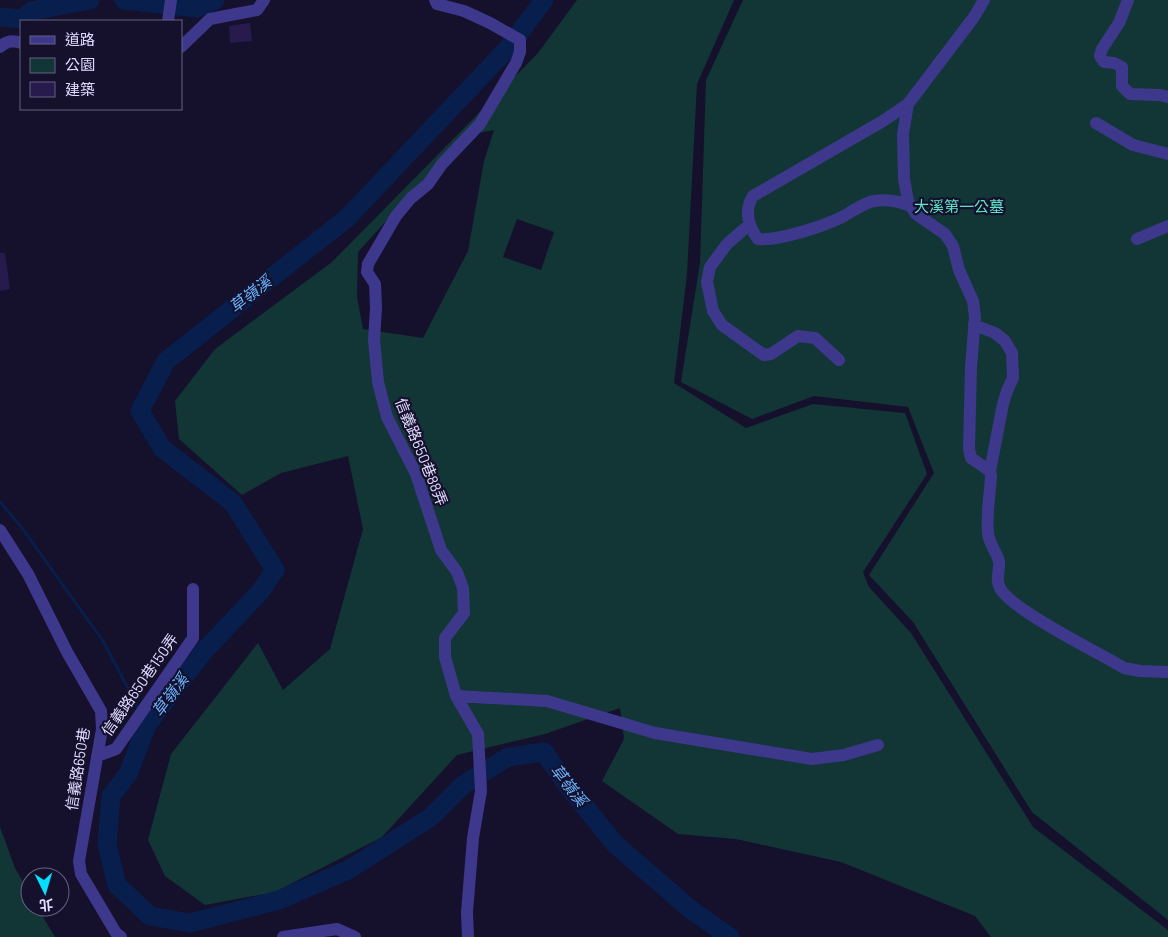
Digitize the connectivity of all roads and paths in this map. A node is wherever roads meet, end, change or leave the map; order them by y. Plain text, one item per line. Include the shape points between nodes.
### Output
1 (171, 0) edge
2 (264, 0) edge
3 (436, 0) edge
4 (984, 0) edge
5 (1128, 0) edge
6 (168, 20) edge
7 (20, 43) edge
8 (0, 46) edge
9 (182, 47) edge
10 (1168, 96) edge
11 (908, 104) junction
12 (1096, 123) dead end
13 (1168, 154) edge
14 (912, 207) junction
15 (750, 224) junction
16 (1168, 226) edge
17 (1136, 238) dead end
18 (974, 325) junction
19 (839, 360) dead end
20 (990, 470) junction
21 (0, 530) edge
22 (193, 589) dead end
23 (1167, 673) edge
24 (456, 696) junction
25 (878, 744) dead end
26 (97, 756) junction
27 (121, 937) edge
28 (283, 937) edge
29 (355, 937) edge
30 (468, 937) edge

1 - 6 lane
2 - 9 lane via 257,10 210,19
3 - 24 lane, 信義路650巷88弄 via 437,4 464,12 520,40 516,63 480,124 396,216 368,264 367,272 375,284 374,340 378,382 387,417 416,474 441,550 457,572 463,588 464,612 445,638 445,657
4 - 11 lane
5 - 10 lane via 1119,24 1100,56 1104,62 1122,67 1122,86 1130,94
7 - 8 lane via 5,42
11 - 14 lane via 903,134 904,179
11 - 15 lane via 753,196 748,205
12 - 13 lane via 1133,145
14 - 15 lane via 896,201 873,201 814,228 768,240 758,239
14 - 18 lane via 916,214 945,234 953,246 959,270 973,301
15 - 19 lane via 727,244 710,267 707,282 713,310 722,325 764,355 798,336 815,338
16 - 17 lane
18 - 20 lane via 969,449 971,458
18 - 20 lane via 995,333 1012,352 1014,378 1003,404
20 - 23 lane via 988,534 998,559 999,586 1005,596 1124,668
21 - 26 lane, 信義路650巷 via 28,574 101,711 102,729
22 - 26 lane, 信義路650巷150弄 via 193,638 116,749
24 - 25 lane via 547,701 655,733 812,759 844,755
24 - 30 lane, 信義路650巷88弄 via 478,736 481,792 473,838
26 - 27 lane, 信義路650巷 via 79,861 81,874
28 - 29 lane via 337,929

